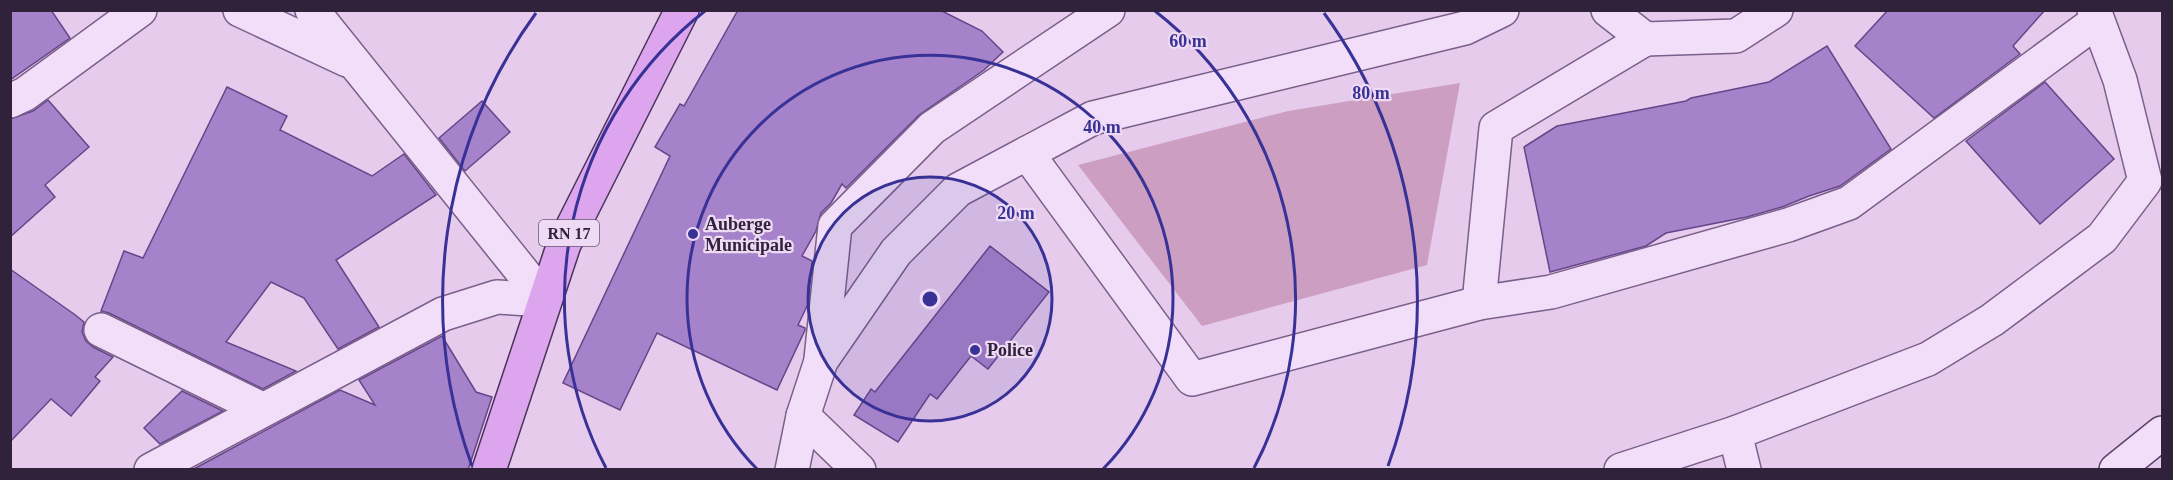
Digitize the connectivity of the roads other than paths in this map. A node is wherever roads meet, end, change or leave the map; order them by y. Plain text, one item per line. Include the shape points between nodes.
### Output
1 (140, 10) edge
2 (240, 10) edge
3 (312, 10) edge
4 (682, 10) edge
5 (1108, 10) edge
6 (1502, 10) edge
7 (1608, 10) edge
8 (1776, 10) edge
9 (2096, 16) edge
10 (1645, 39) junction
11 (352, 63) junction
12 (10, 101) edge
13 (1027, 153) junction
14 (545, 300) junction
15 (1479, 303) junction
16 (101, 330) dead end
17 (821, 361) junction
18 (262, 409) junction
19 (803, 416) junction
20 (1735, 433) junction
21 (2163, 433) edge
22 (152, 470) edge
23 (489, 470) edge
24 (792, 470) edge
25 (859, 470) edge
26 (1621, 470) edge
27 (1744, 470) edge
28 (2116, 470) edge

1 - 12 street
2 - 11 street
3 - 11 street
4 - 14 main road, RN 17 via 564,244
5 - 17 street via 932,128 835,226
6 - 13 street via 1465,28 1093,118
7 - 10 street
8 - 10 street via 1736,36
9 - 15 street via 1849,203 1788,225 1551,292
9 - 20 street via 2120,80 2145,181 2102,238 1992,320 1928,359
10 - 15 street via 1496,128
11 - 14 street
13 - 15 street via 1192,379
13 - 17 street via 958,190 896,252
14 - 18 street via 497,297 443,314
14 - 23 main road, RN 17
16 - 18 street
17 - 19 street
18 - 22 street
19 - 24 street
19 - 25 street
20 - 26 street
20 - 27 street
21 - 28 street

